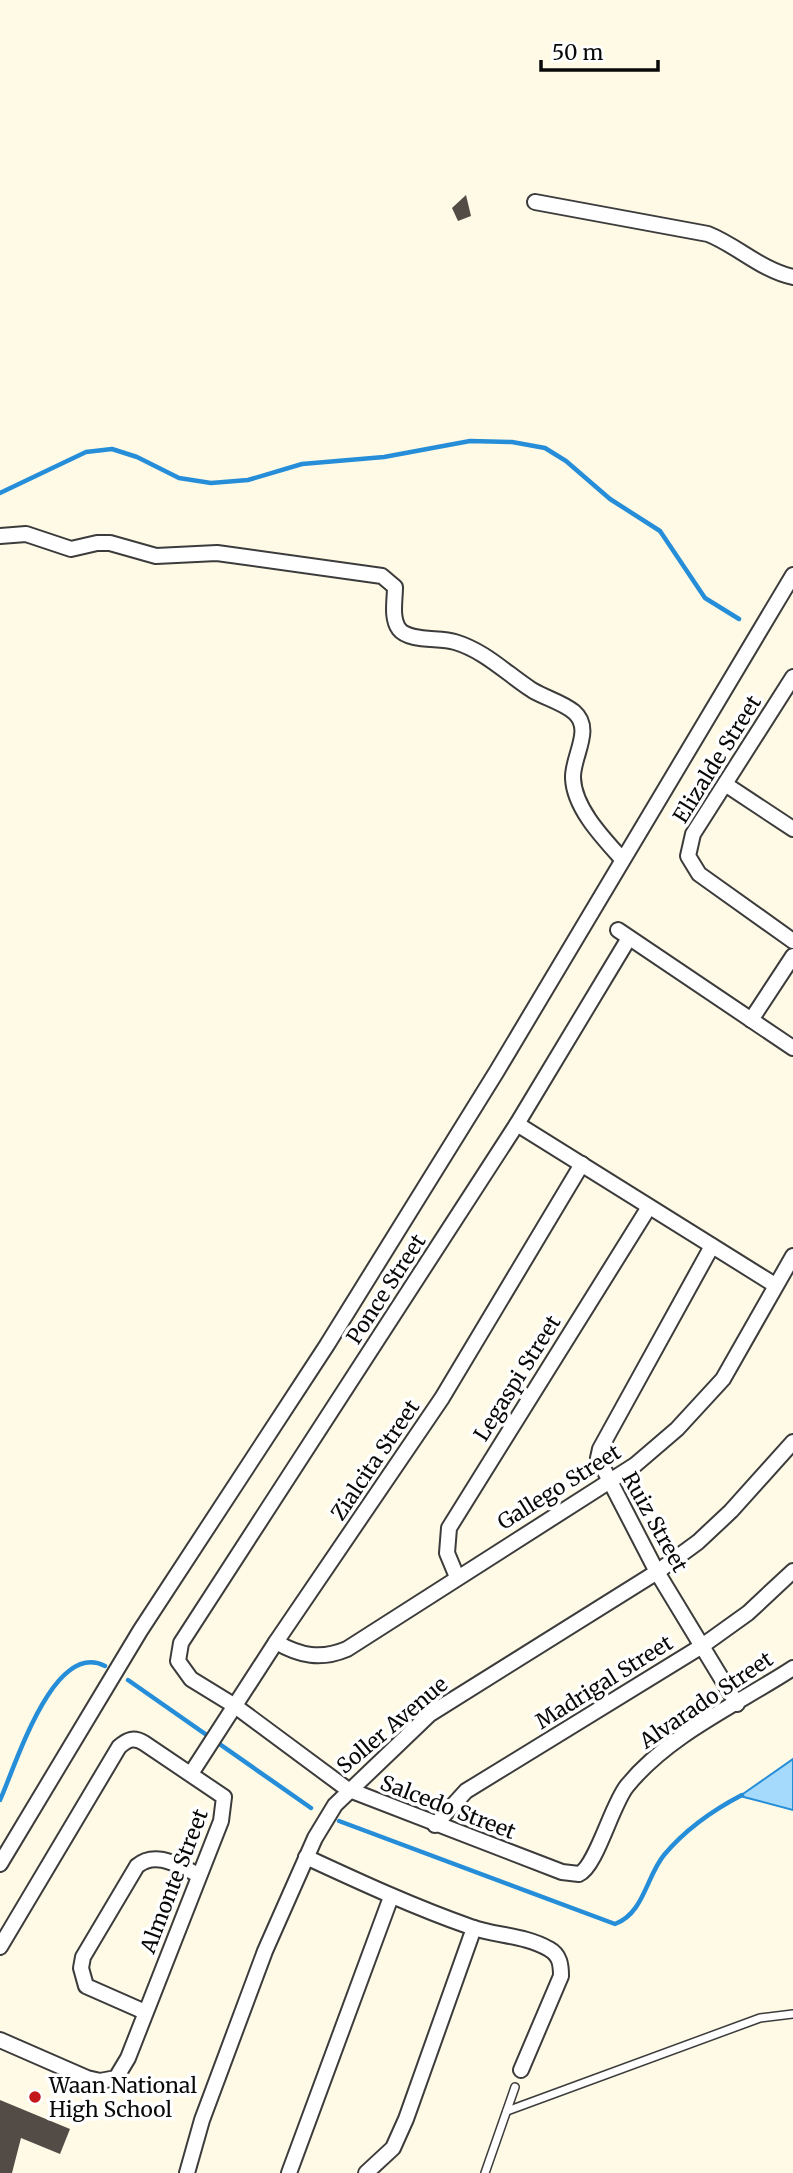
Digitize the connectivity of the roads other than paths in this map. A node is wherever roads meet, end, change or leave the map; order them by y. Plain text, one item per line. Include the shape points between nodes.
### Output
1 (535, 202) dead end
2 (793, 277) edge
3 (0, 536) edge
4 (793, 575) edge
5 (793, 677) edge
6 (725, 783) junction
7 (793, 829) edge
8 (622, 859) junction
9 (793, 941) edge
10 (793, 956) edge
11 (751, 1020) junction
12 (793, 1048) edge
13 (517, 1124) junction
14 (582, 1164) junction
15 (649, 1206) junction
16 (712, 1246) junction
17 (793, 1256) edge
18 (775, 1285) junction
19 (793, 1442) edge
20 (608, 1481) junction
21 (793, 1571) edge
22 (657, 1572) junction
23 (457, 1577) junction
24 (276, 1642) junction
25 (702, 1646) junction
26 (178, 1661) joint
27 (793, 1668) edge
28 (737, 1704) junction
29 (236, 1706) junction
30 (192, 1772) junction
31 (347, 1790) junction
32 (435, 1825) junction
33 (306, 1857) junction
34 (0, 1864) edge
35 (579, 1874) joint
36 (199, 1875) junction
37 (391, 1897) junction
38 (474, 1928) junction
39 (0, 1947) edge
40 (145, 2012) junction
41 (793, 2014) edge
42 (0, 2040) edge
43 (521, 2070) dead end
44 (515, 2087) dead end
45 (507, 2111) junction
46 (187, 2173) edge
47 (289, 2173) edge
48 (366, 2173) edge
49 (485, 2173) edge

1 - 2 street via 708,234 778,274
3 - 8 street via 26,534 71,549 110,543 156,556 218,554 382,576 394,587 398,629 468,646 581,720 575,790 594,825
4 - 8 street
5 - 6 street, Elizalde Street
6 - 7 street
6 - 9 street, Elizalde Street via 693,834 688,856 692,866
8 - 34 street via 497,1072 327,1345 140,1631
10 - 11 street
11 - 12 street
11 - 13 street, Ponce Street via 623,934
13 - 14 street
13 - 26 street, Ponce Street via 181,1643
14 - 15 street
14 - 24 street, Zialcita Street via 442,1398
15 - 16 street
15 - 23 street, Legaspi Street via 449,1528 447,1553
16 - 18 street
16 - 20 street, Ruiz Street via 600,1450 599,1465
17 - 18 street, Gallego Street
18 - 20 street, Gallego Street via 735,1359 703,1402 653,1451
19 - 22 street, Soller Avenue via 732,1511
20 - 22 street, Ruiz Street
20 - 23 street, Gallego Street
21 - 25 street, Madrigal Street via 748,1613
22 - 25 street, Ruiz Street
22 - 31 street, Soller Avenue via 430,1714
23 - 24 street, Gallego Street via 338,1652 308,1655
24 - 29 street, Zialcita Street
25 - 28 street, Ruiz Street
25 - 32 street, Madrigal Street via 466,1791
26 - 29 street, Salcedo Street via 191,1679
27 - 28 street, Alvarado Street
28 - 35 street, Alvarado Street via 645,1766 626,1787 588,1867
29 - 30 street, Zialcita Street
29 - 31 street, Salcedo Street
30 - 36 street, Almonte Street via 220,1791 225,1802
30 - 39 street, Almonte Street via 138,1739 119,1747
31 - 32 street, Salcedo Street
31 - 33 street, Soller Avenue via 323,1822
32 - 35 street, Salcedo Street via 562,1872
33 - 37 street
33 - 46 street, Soller Avenue via 235,2025
36 - 40 street, Almonte Street
36 - 40 street via 164,1860 144,1860 136,1866 83,1957 86,1986
37 - 38 street
37 - 47 street
38 - 43 street via 538,1943 561,1962 561,1976
38 - 48 street via 406,2119 393,2148
40 - 42 street, Almonte Street via 122,2071 109,2081 87,2078
41 - 45 lane via 760,2018
44 - 45 lane
45 - 49 lane

